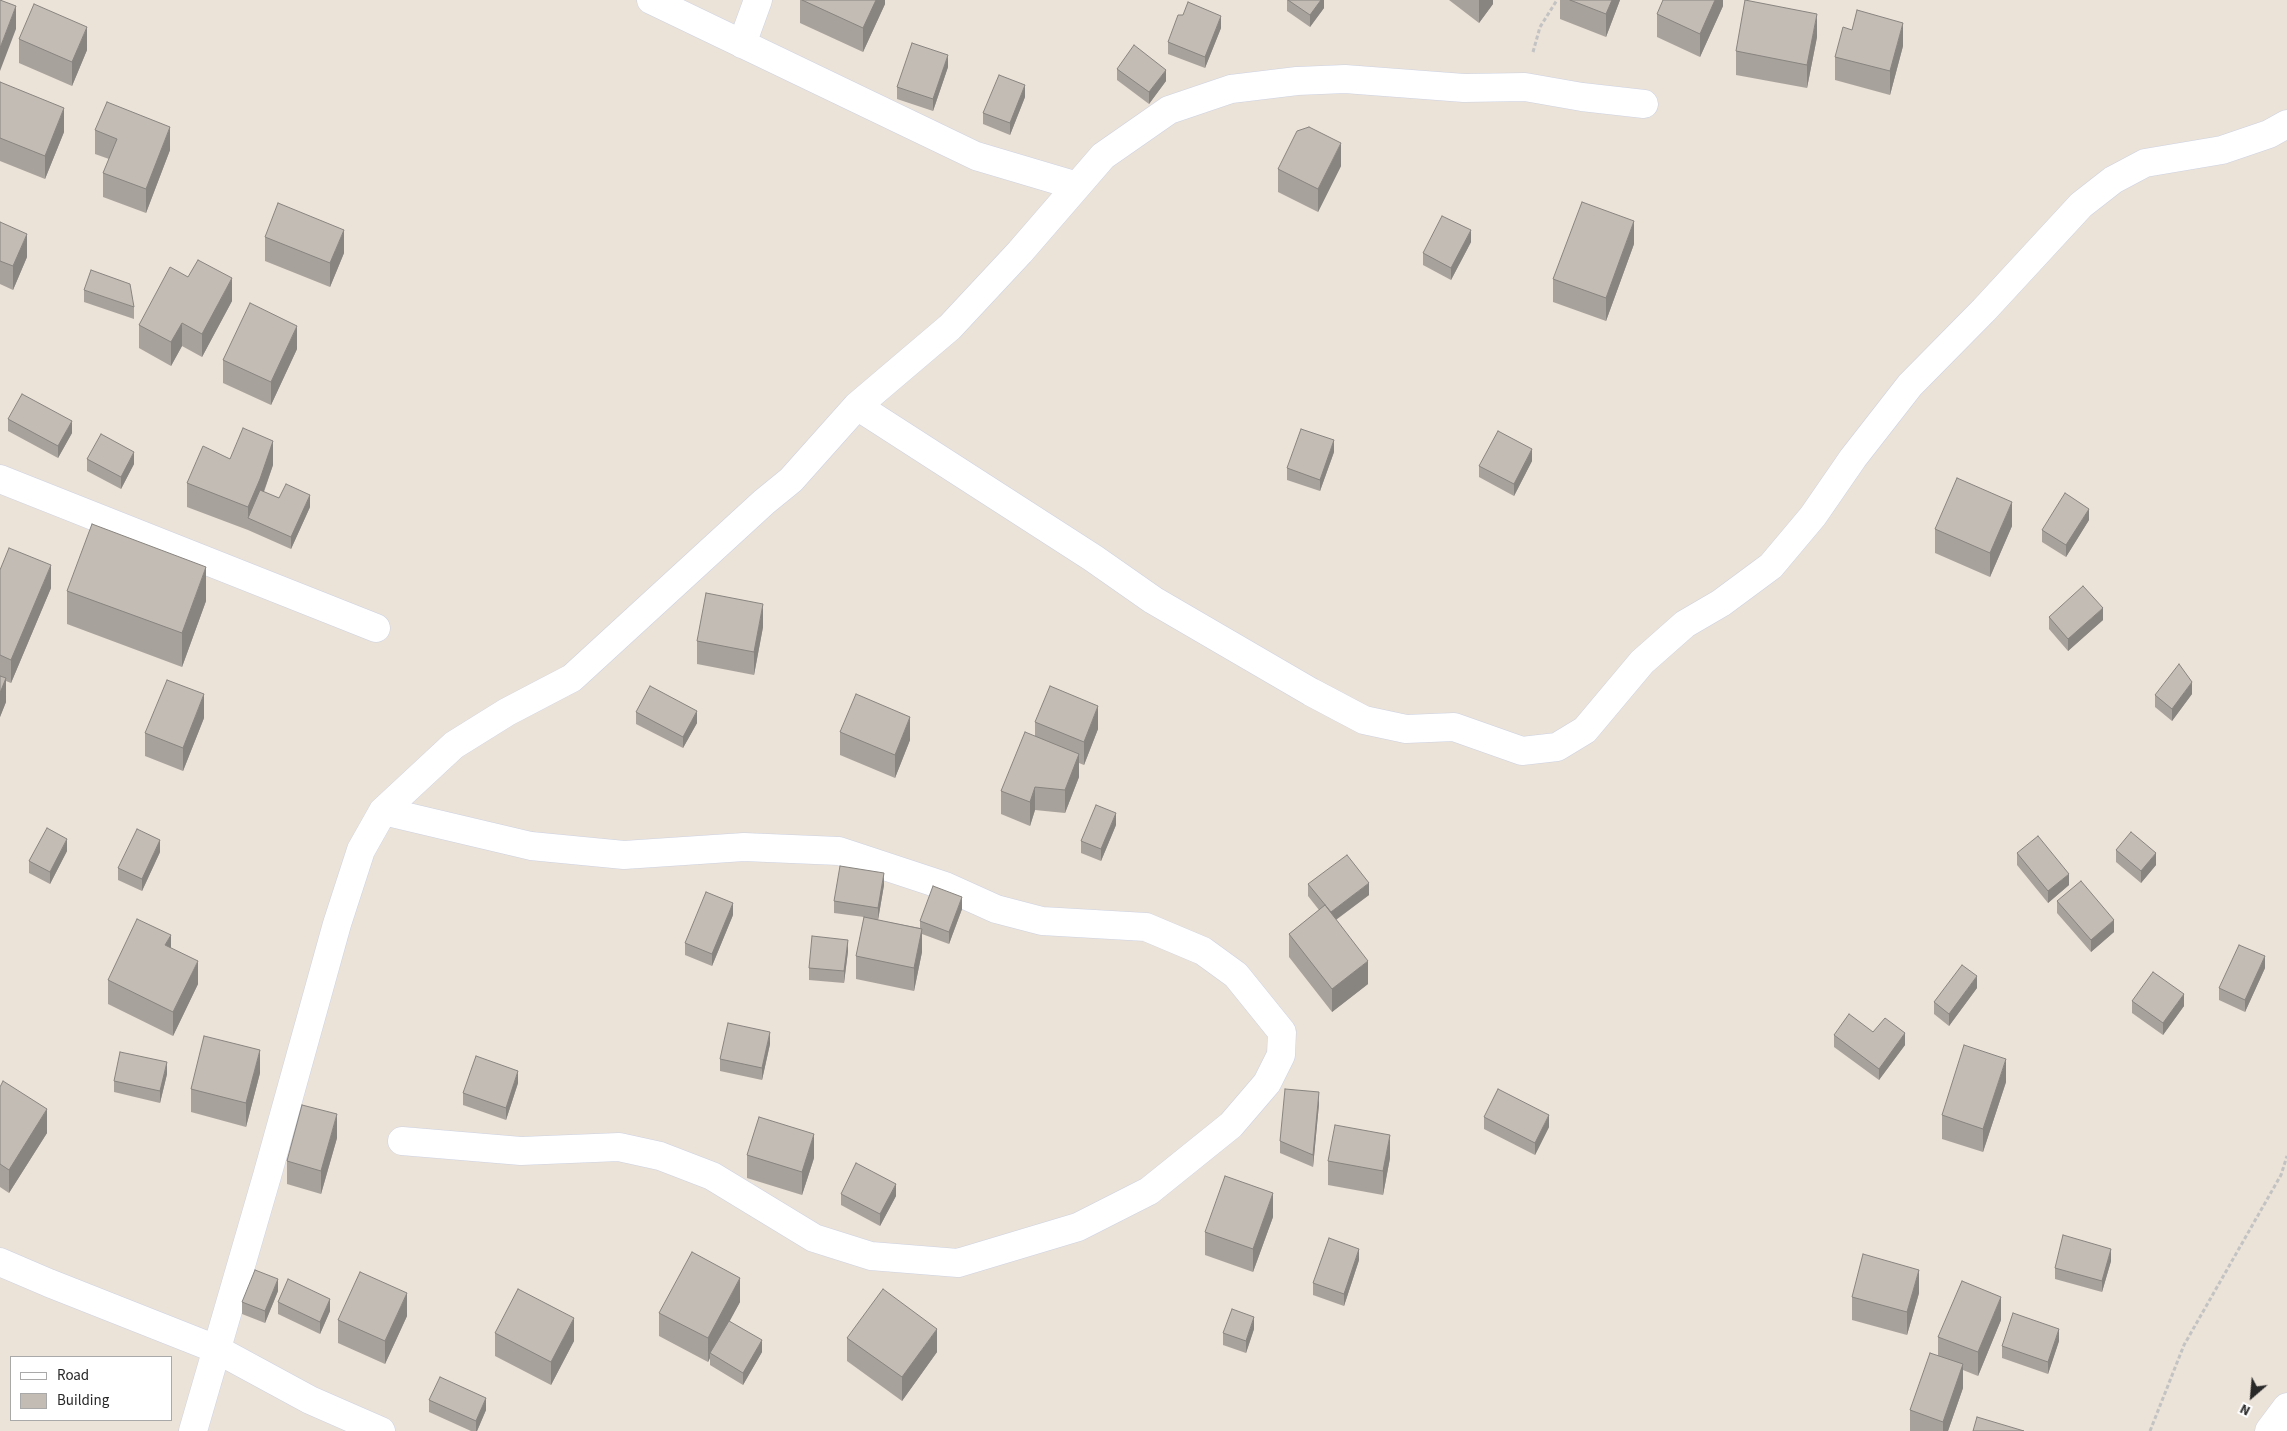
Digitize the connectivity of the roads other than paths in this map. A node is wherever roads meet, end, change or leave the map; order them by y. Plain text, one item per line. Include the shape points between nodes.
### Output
1 (651, 0) edge
2 (758, 0) edge
3 (742, 44) junction
4 (1644, 104) dead end
5 (2287, 124) edge
6 (1077, 186) junction
7 (857, 406) junction
8 (0, 478) edge
9 (376, 628) dead end
10 (383, 811) junction
11 (402, 1141) dead end
12 (0, 1262) edge
13 (216, 1349) junction
14 (2287, 1407) edge
15 (193, 1431) edge
16 (381, 1431) edge
17 (2270, 1431) edge

1 - 3 street
2 - 3 street
3 - 6 street via 976,156
4 - 6 street via 1525,87 1464,88 1345,79 1230,89 1169,110 1103,156
5 - 7 street via 2269,134 2222,150 2145,163 2113,180 2081,205 1910,385 1853,458 1814,516 1770,566 1721,603 1685,624 1642,662 1584,730 1557,747 1522,751 1454,727 1406,729 1364,720 1153,600
6 - 7 street via 950,327
7 - 10 street via 791,480 572,678 507,712 454,745
8 - 9 street
10 - 11 street via 530,846 624,855 744,848 839,851 945,886 996,909 1042,922 1146,927 1203,951 1236,975 1282,1032 1281,1055 1267,1084 1231,1125 1148,1191 1078,1226 958,1263 871,1256 814,1238 712,1176 660,1156 619,1147 520,1151
10 - 13 street via 361,850 337,924
12 - 13 street
13 - 15 street
13 - 16 street via 310,1400
14 - 17 street

